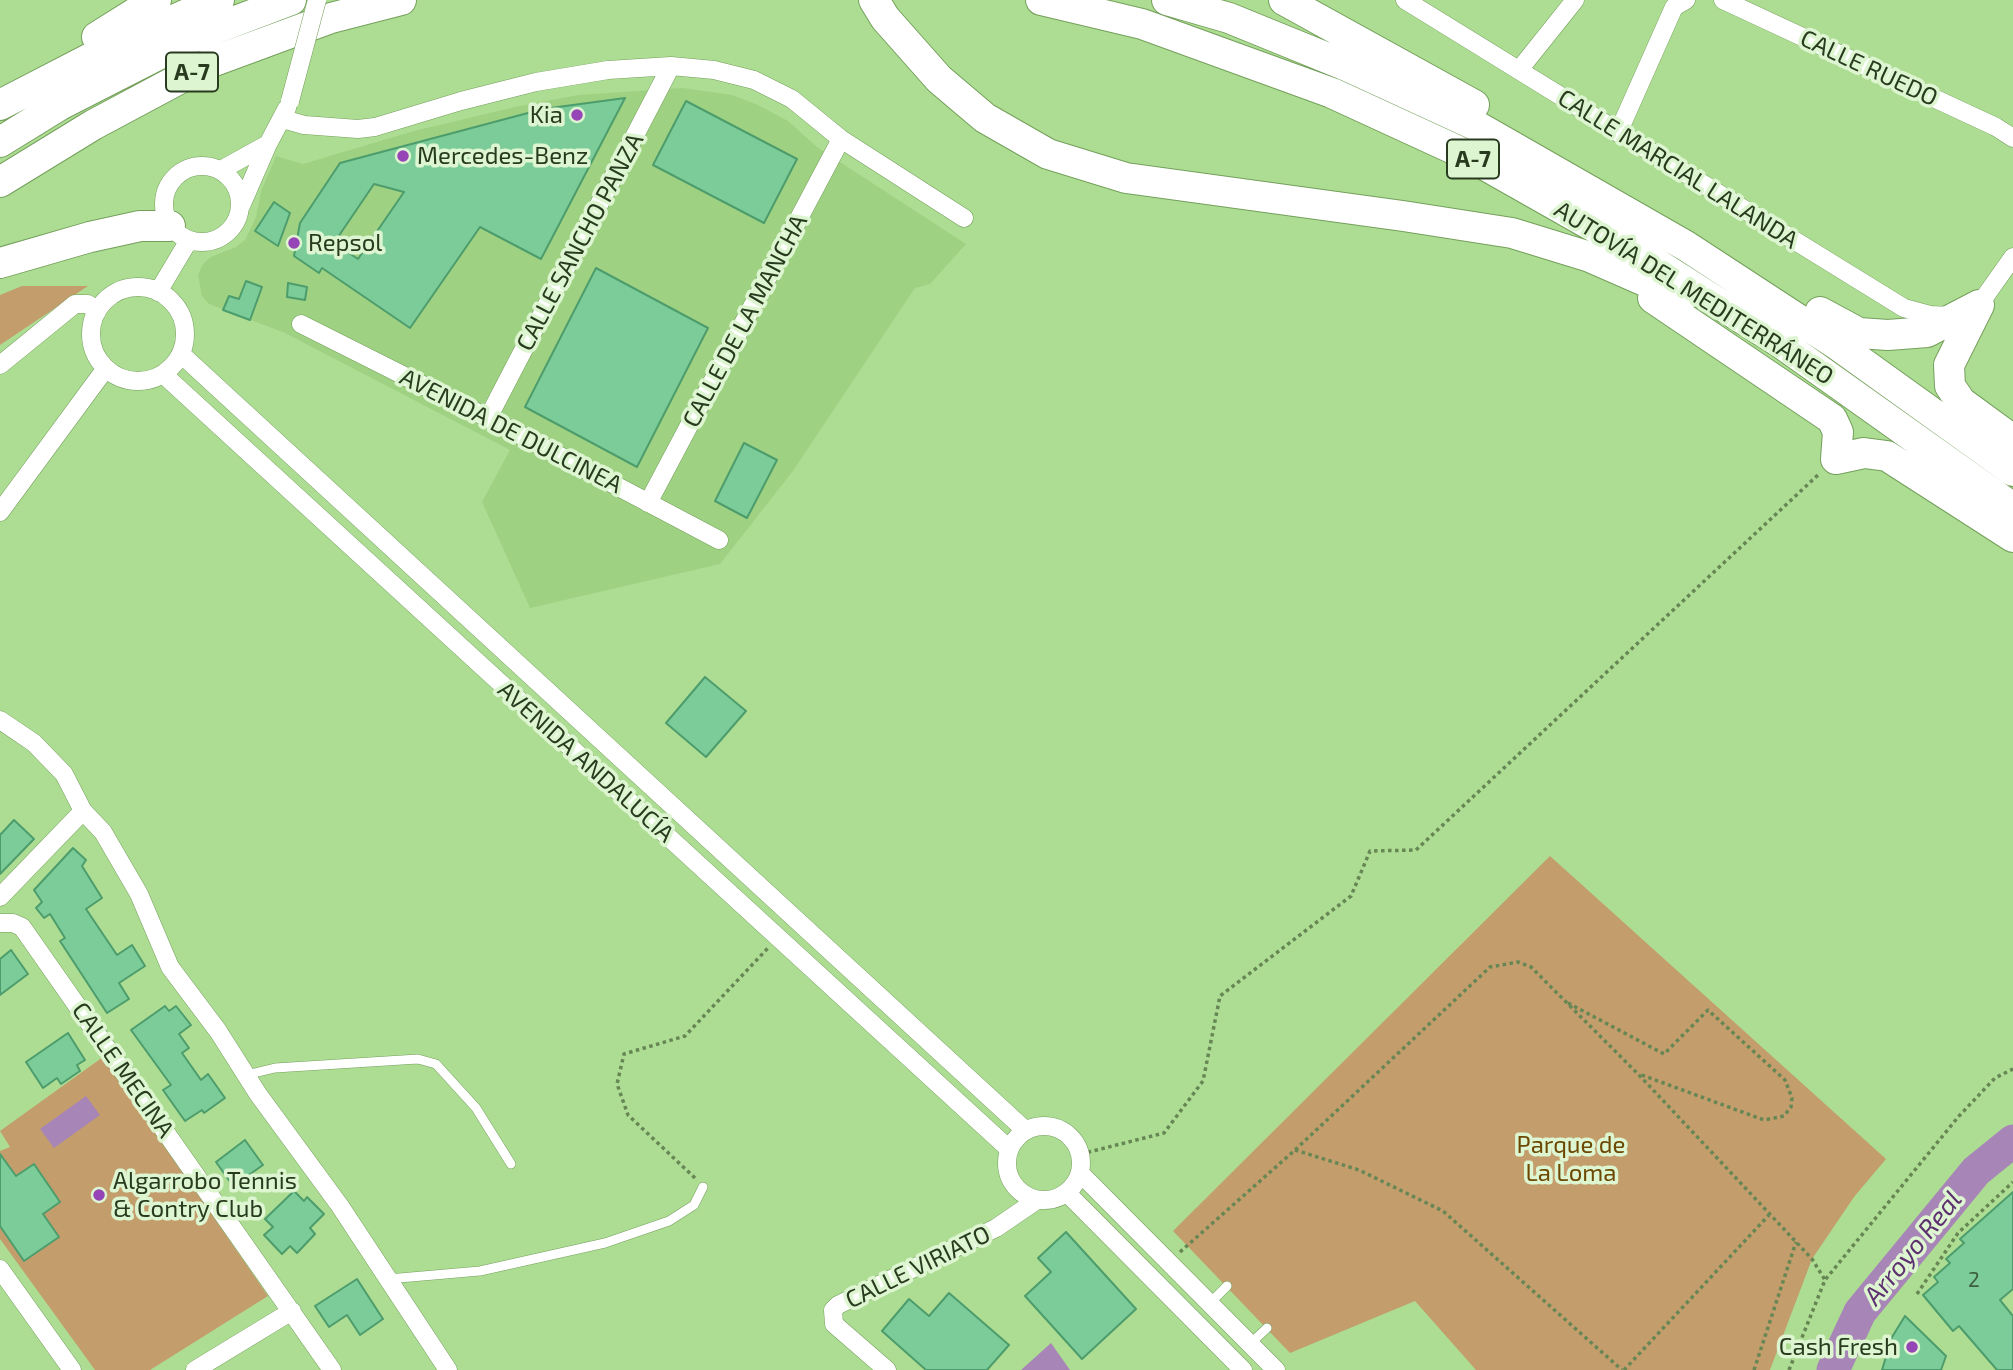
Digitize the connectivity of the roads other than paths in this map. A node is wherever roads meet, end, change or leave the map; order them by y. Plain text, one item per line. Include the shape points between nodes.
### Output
1 (156, 0) edge
2 (219, 0) edge
3 (291, 0) edge
4 (317, 0) edge
5 (401, 0) edge
6 (874, 0) edge
7 (1041, 0) edge
8 (1167, 0) edge
9 (1284, 0) edge
10 (1405, 0) edge
11 (1575, 0) edge
12 (1686, 0) edge
13 (1723, 0) edge
14 (671, 66) junction
15 (1519, 71) junction
16 (0, 103) edge
17 (283, 119) junction
18 (1618, 133) junction
19 (2013, 138) edge
20 (841, 139) junction
21 (0, 142) edge
22 (268, 144) junction
23 (220, 170) junction
24 (0, 182) edge
25 (241, 207) junction
26 (964, 218) dead end
27 (179, 233) junction
28 (1686, 246) junction
29 (1590, 257) junction
30 (2013, 257) edge
31 (0, 263) edge
32 (1737, 279) junction
33 (158, 292) junction
34 (1968, 311) junction
35 (97, 312) junction
36 (302, 324) dead end
37 (181, 354) junction
38 (0, 365) edge
39 (106, 368) junction
40 (163, 374) junction
41 (1864, 403) junction
42 (488, 418) junction
43 (2013, 440) edge
44 (2013, 471) edge
45 (648, 503) junction
46 (2013, 508) edge
47 (0, 512) edge
48 (2013, 537) edge
49 (719, 540) dead end
50 (0, 720) edge
51 (83, 811) junction
52 (0, 897) edge
53 (0, 923) edge
54 (246, 1075) junction
55 (1025, 1130) junction
56 (1009, 1149) junction
57 (511, 1164) dead end
58 (1080, 1173) junction
59 (704, 1187) road end
60 (1067, 1193) junction
61 (1037, 1200) junction
62 (0, 1269) edge
63 (388, 1279) junction
64 (1227, 1286) dead end
65 (1210, 1303) junction
66 (292, 1311) junction
67 (1267, 1328) dead end
68 (1250, 1344) junction
69 (72, 1370) edge
70 (195, 1370) edge
71 (332, 1370) edge
72 (448, 1370) edge
73 (887, 1370) edge
74 (1243, 1370) edge
75 (1276, 1370) edge

1 - 16 highway
2 - 16 highway
3 - 21 highway, A-7 via 191,38 60,105
4 - 17 street, bridge
5 - 24 highway, A-7 via 331,18 209,63 93,125
6 - 29 highway via 939,79 985,118 1048,154 1126,178 1512,233
7 - 41 highway, AUTOVÍA DEL MEDITERRÁNEO / A-7 via 1142,24 1332,93 1469,156 1635,250 1781,343
8 - 28 highway, AUTOVÍA DEL MEDITERRÁNEO / A-7 via 1229,18 1473,124
9 - 28 highway via 1607,181
10 - 15 street, CALLE MARCIAL LALANDA
11 - 15 street
12 - 18 street via 1674,7
13 - 19 street, CALLE RUEDO
14 - 17 street via 536,82 375,127 304,125
14 - 20 street via 754,80 792,99
14 - 42 street, CALLE SANCHO PANZA
15 - 18 street, CALLE MARCIAL LALANDA
17 - 22 street
18 - 34 street, CALLE MARCIAL LALANDA via 1904,308 1930,315
20 - 26 street
20 - 45 street, CALLE DE LA MANCHA
22 - 23 street
22 - 25 street
23 - 25 street via 236,186
23 - 27 street via 195,165 166,188 165,214
25 - 27 street via 238,219 223,237 212,242 200,243
27 - 31 highway via 140,226
27 - 33 street
28 - 32 highway, AUTOVÍA DEL MEDITERRÁNEO / A-7
29 - 41 highway via 1670,292 1799,374
29 - 48 highway via 1832,419 1838,432 1836,459 1864,453 1887,456
30 - 34 street
32 - 34 highway via 1778,289 1859,333 1927,332
32 - 44 highway, AUTOVÍA DEL MEDITERRÁNEO / A-7
33 - 35 street via 145,288 118,292
33 - 37 street via 171,300 185,325
34 - 43 highway via 1949,365 1950,386 1961,402
35 - 38 street via 88,304 75,304
35 - 39 street via 92,341
36 - 42 street, AVENIDA DE DULCINEA
37 - 40 street
37 - 55 street, AVENIDA ANDALUCÍA
39 - 40 street via 134,381
39 - 47 street
40 - 56 street, AVENIDA ANDALUCÍA
41 - 46 highway, AUTOVÍA DEL MEDITERRÁNEO / A-7
42 - 45 street, AVENIDA DE DULCINEA
45 - 49 street, AVENIDA DE DULCINEA
50 - 51 street via 34,744 64,775
51 - 52 street
51 - 54 street via 114,847 170,967
53 - 66 street, CALLE MECINA via 22,927
54 - 57 lane via 275,1068 418,1059 436,1064 476,1108
54 - 63 street
55 - 56 street
55 - 58 street via 1048,1125 1069,1134 1081,1154
56 - 61 street via 1009,1175 1015,1186
58 - 60 street
58 - 65 street
59 - 63 lane via 694,1205 668,1221 605,1243 480,1271
60 - 61 street
60 - 74 street
61 - 73 street, CALLE VIRIATO via 996,1228 833,1310 834,1324
62 - 69 street
63 - 72 street
64 - 65 lane
65 - 68 street
66 - 70 street
66 - 71 street, CALLE MECINA
67 - 68 lane
68 - 75 street

